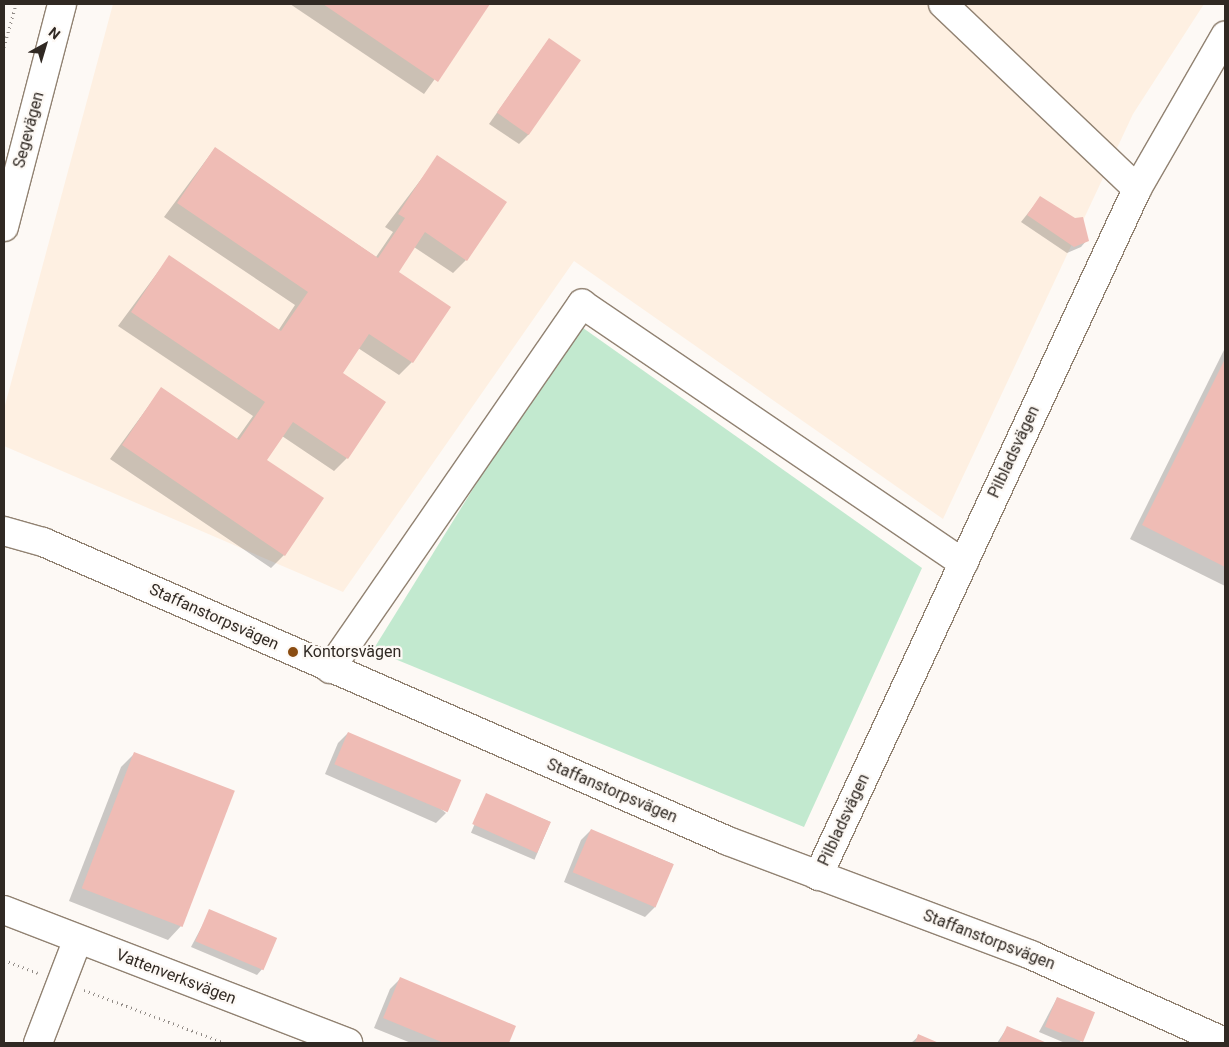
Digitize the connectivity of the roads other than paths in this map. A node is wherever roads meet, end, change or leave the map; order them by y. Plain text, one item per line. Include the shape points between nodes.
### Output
1 (62, 4) edge
2 (943, 4) edge
3 (1225, 36) edge
4 (1136, 189) junction
5 (4, 227) edge
6 (4, 531) edge
7 (963, 563) junction
8 (330, 668) junction
9 (818, 876) junction
10 (4, 910) edge
11 (78, 939) junction
12 (1225, 1042) edge
13 (38, 1043) edge
14 (348, 1043) edge

1 - 5 street, Segevägen
2 - 4 street
3 - 4 street, Pilbladsvägen
4 - 7 street, Pilbladsvägen
6 - 8 street, Staffanstorpsvägen via 43,542
7 - 8 street via 582,304
7 - 9 street, Pilbladsvägen
8 - 9 street, Staffanstorpsvägen
9 - 12 street, Staffanstorpsvägen via 1031,955
10 - 11 street, Vattenverksvägen
11 - 13 street
11 - 14 street, Vattenverksvägen

